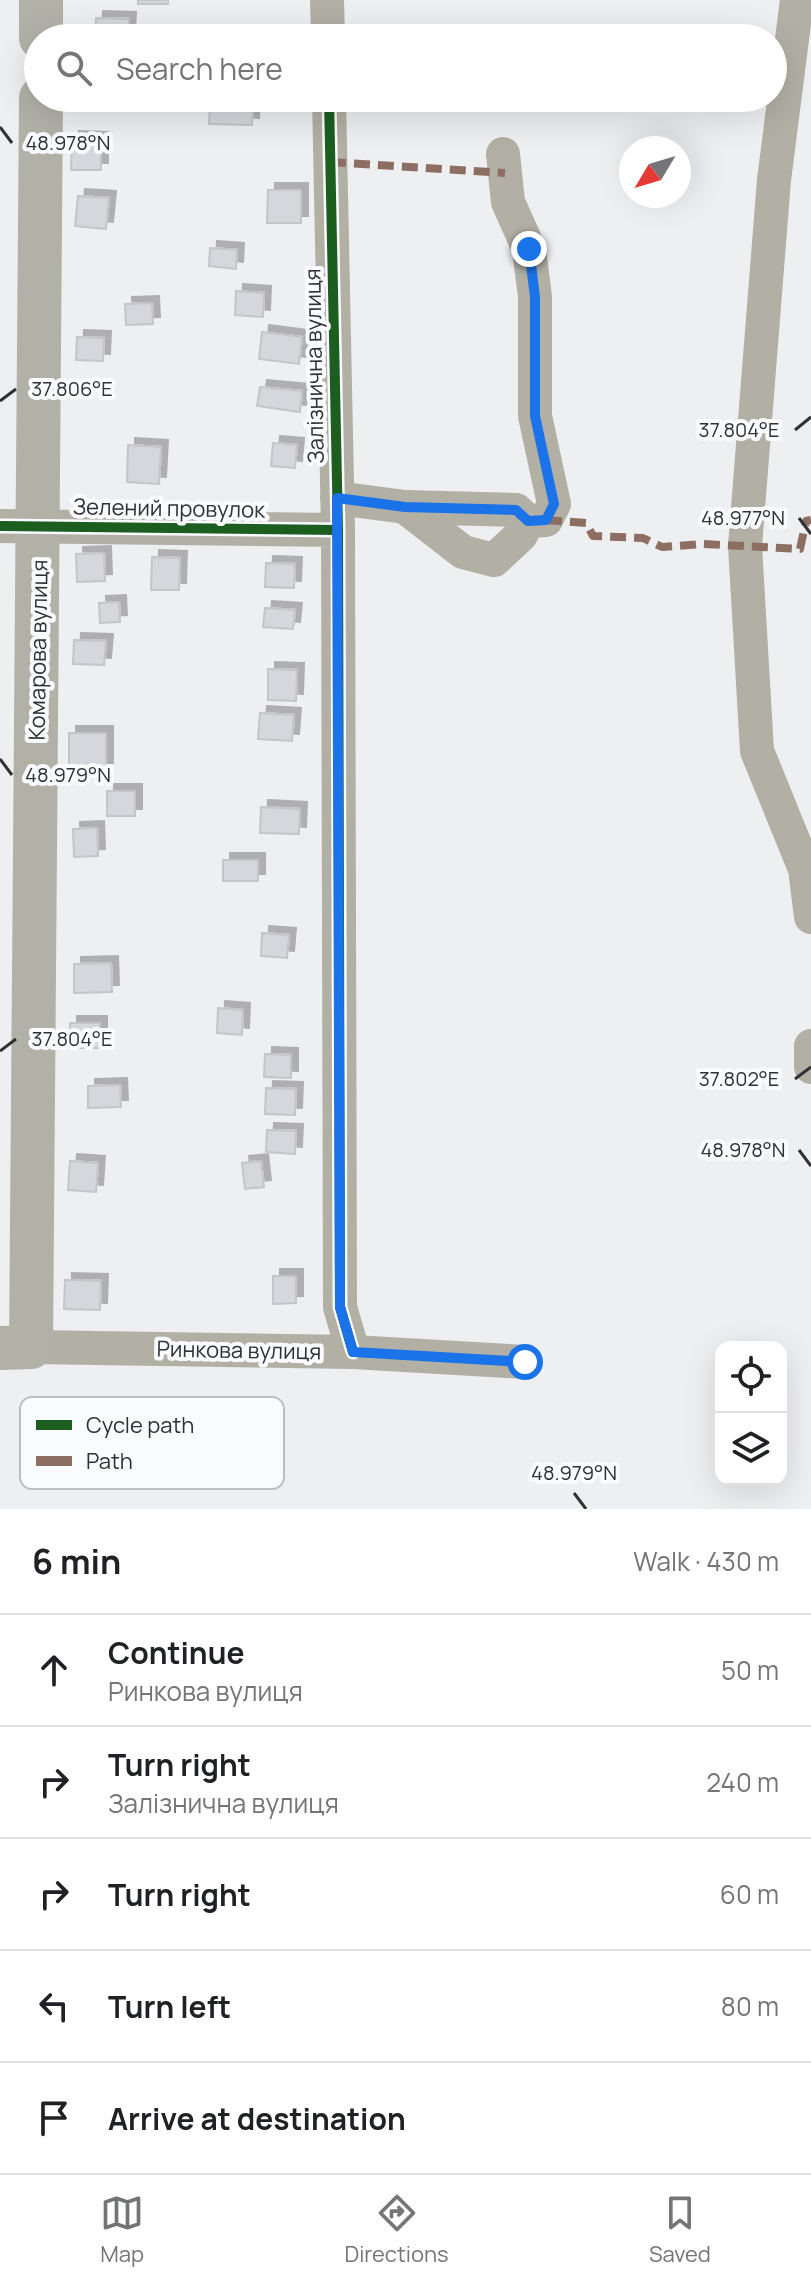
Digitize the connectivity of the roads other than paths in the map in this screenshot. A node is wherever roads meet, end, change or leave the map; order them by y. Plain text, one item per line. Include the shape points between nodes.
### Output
1 (41, 0) edge
2 (327, 0) edge
3 (797, 0) edge
4 (41, 24) edge
5 (328, 24) edge
6 (787, 78) edge
7 (40, 112) edge
8 (329, 112) edge
9 (783, 112) edge
10 (503, 154) dead end
11 (405, 507) junction
12 (338, 514) junction
13 (528, 521) junction
14 (20, 526) edge
15 (811, 917) edge
16 (811, 1046) edge
17 (811, 1067) edge
18 (15, 1348) edge
19 (353, 1352) junction
20 (525, 1362) dead end

1 - 4 main road
2 - 5 street
3 - 6 street
7 - 14 main road, Комарова вулиця
8 - 12 street, Залізнична вулиця
9 - 15 street via 745,546 757,751 805,869
10 - 13 street via 508,202 529,249 535,297 535,416 554,504 546,520
11 - 12 street, Зелений провулок
11 - 13 street, Зелений провулок via 516,510
11 - 13 street via 463,552 494,560
12 - 14 street, Зелений провулок
12 - 19 street, Залізнична вулиця via 340,1307
14 - 18 main road, Комарова вулиця
16 - 17 street
18 - 19 street, Ринкова вулиця
19 - 20 street, Ринкова вулиця

